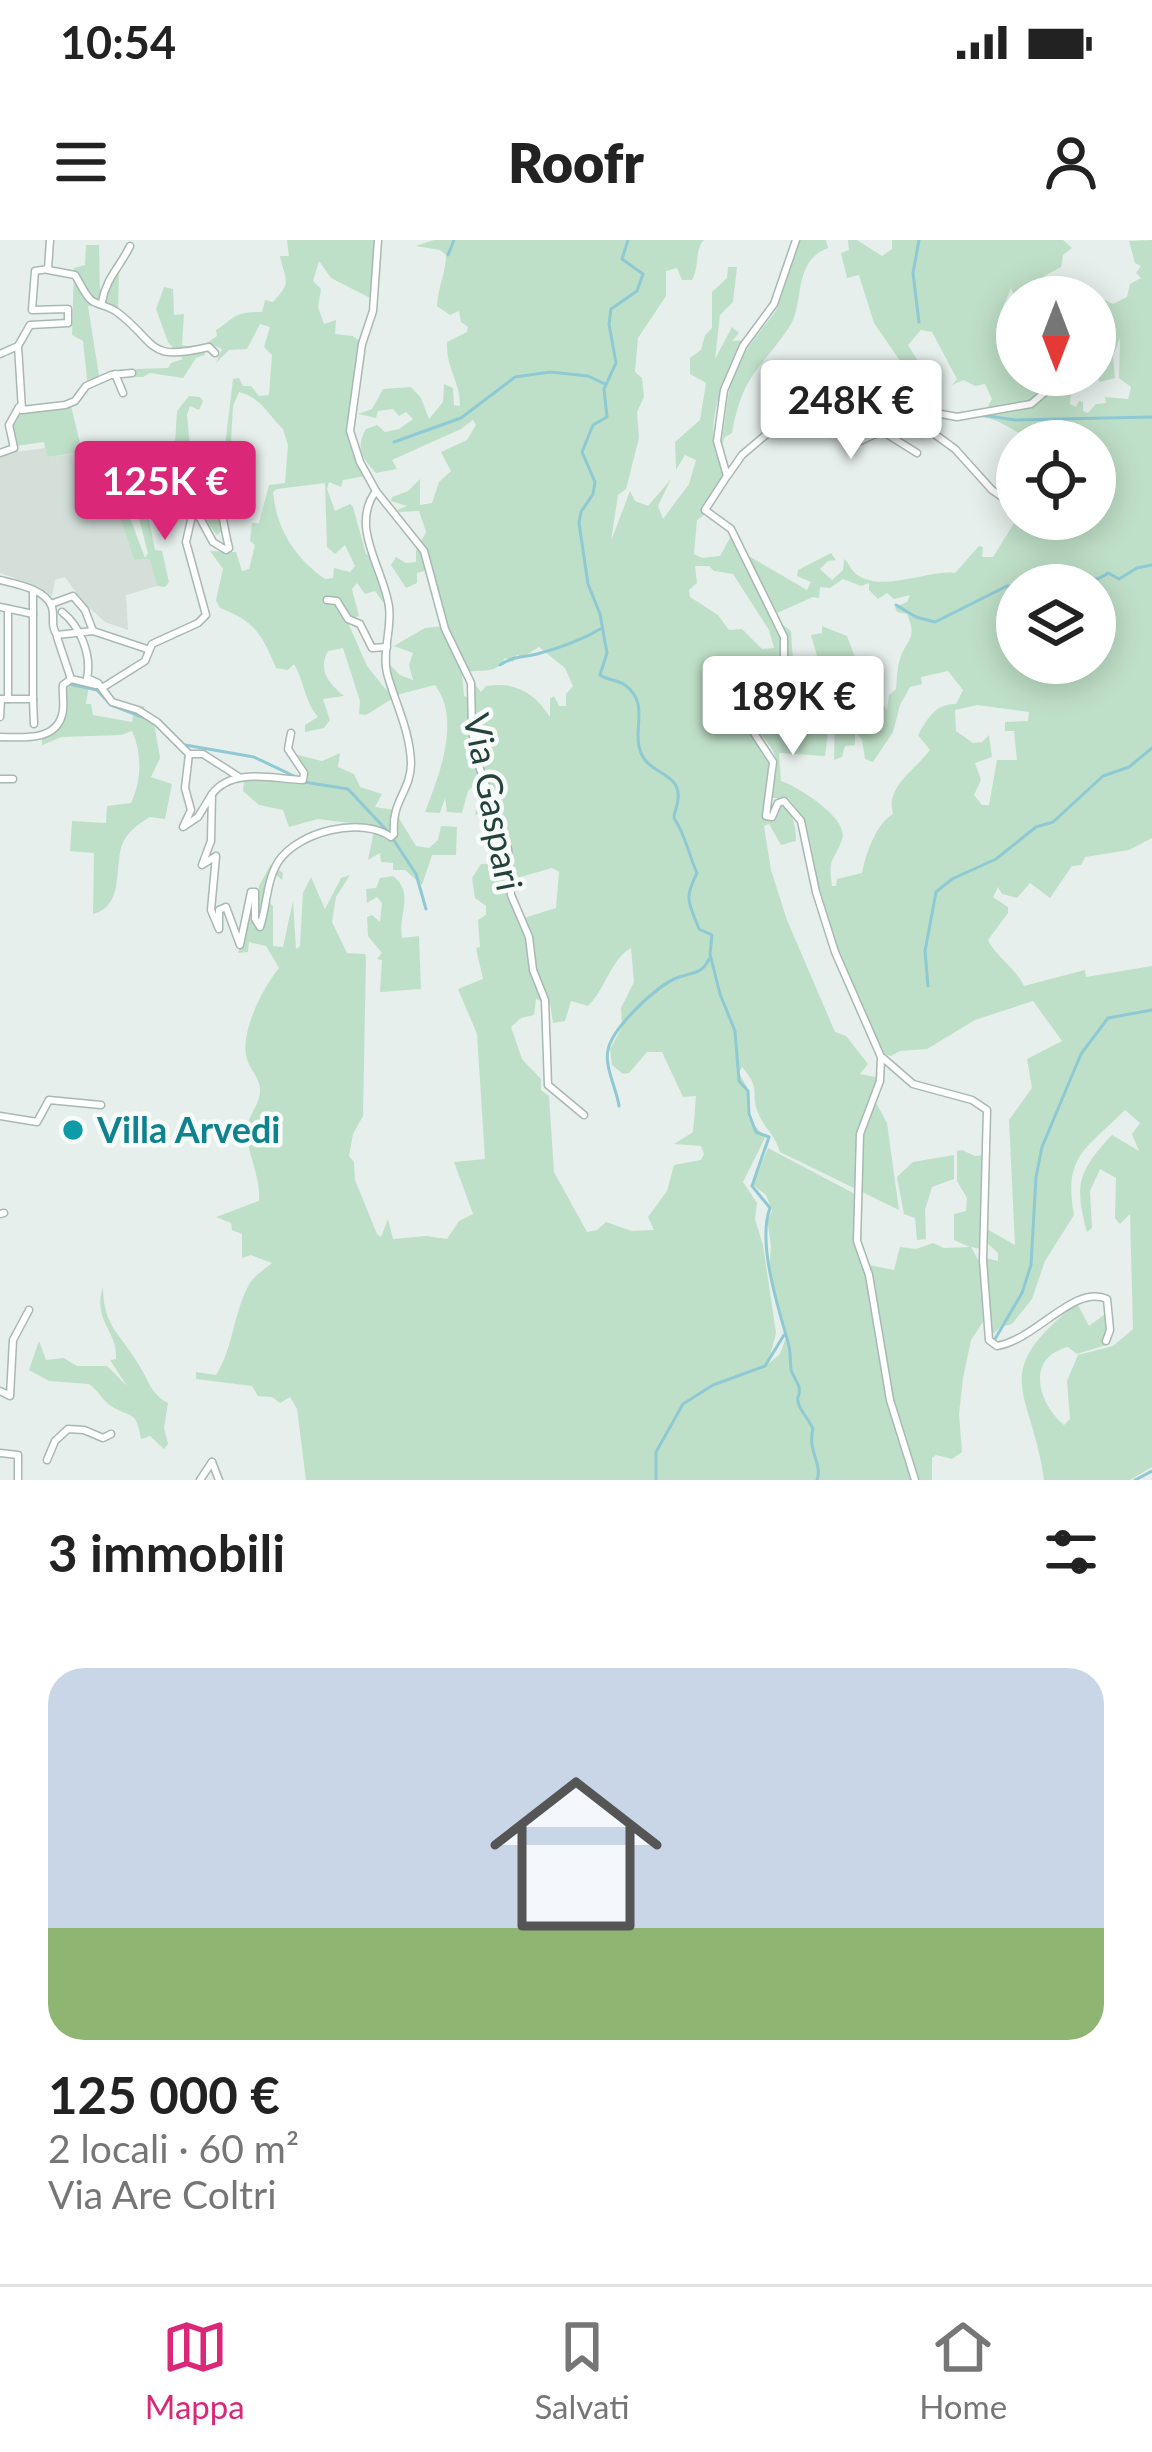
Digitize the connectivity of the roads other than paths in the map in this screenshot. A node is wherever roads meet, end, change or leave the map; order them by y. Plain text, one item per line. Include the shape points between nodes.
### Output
1 (50, 240) edge
2 (378, 240) edge
3 (796, 240) edge
4 (130, 246) dead end
5 (48, 270) junction
6 (102, 302) junction
7 (32, 310) junction
8 (30, 325) junction
9 (15, 347) junction
10 (215, 353) dead end
11 (0, 354) edge
12 (132, 373) dead end
13 (115, 374) junction
14 (123, 393) dead end
15 (1040, 396) edge
16 (898, 406) junction
17 (19, 407) junction
18 (848, 412) junction
19 (0, 453) edge
20 (917, 453) dead end
21 (232, 457) dead end
22 (727, 476) junction
23 (376, 491) junction
24 (996, 494) edge
25 (0, 580) edge
26 (33, 590) junction
27 (327, 599) dead end
28 (51, 604) junction
29 (4, 608) edge
30 (62, 612) dead end
31 (33, 614) junction
32 (78, 630) junction
33 (93, 631) junction
34 (57, 635) junction
35 (387, 647) junction
36 (147, 650) junction
37 (71, 679) junction
38 (102, 688) junction
39 (3, 699) edge
40 (33, 699) junction
41 (0, 717) edge
42 (34, 724) dead end
43 (291, 733) dead end
44 (0, 737) edge
45 (189, 754) junction
46 (239, 777) junction
47 (0, 779) edge
48 (13, 779) dead end
49 (212, 794) junction
50 (880, 1057) junction
51 (101, 1105) dead end
52 (584, 1115) dead end
53 (0, 1116) edge
54 (29, 1310) dead end
55 (1106, 1341) dead end
56 (0, 1391) edge
57 (111, 1435) dead end
58 (0, 1453) edge
59 (47, 1460) dead end
60 (18, 1480) edge
61 (200, 1480) edge
62 (219, 1480) edge
63 (915, 1480) edge

1 - 5 street
2 - 23 street via 350,420
3 - 22 street via 774,304 724,390 717,441
4 - 6 street
5 - 6 street via 75,275 89,298
5 - 7 street via 35,271
6 - 10 street via 158,350
7 - 8 street
7 - 8 street via 68,309 68,323
8 - 9 street
9 - 11 street
9 - 17 street
12 - 13 street
13 - 14 street
13 - 17 street via 65,406
15 - 16 street via 957,417
16 - 18 street via 871,400
16 - 24 street via 955,448
17 - 19 street via 10,422 14,448
18 - 20 street via 858,442 882,431
18 - 22 street via 794,411
21 - 36 street via 221,485 229,548 213,542 194,506 187,529 206,615
22 - 50 street via 706,513 731,529 786,650 749,709 750,728 772,758 766,816 784,801 801,821 835,952
23 - 35 street via 366,528 389,602
23 - 52 street, Via Gaspari via 424,551 445,629 471,683 479,766 545,1000 548,1085
25 - 26 street
26 - 28 street
26 - 31 street
27 - 35 street via 360,624 372,648
28 - 33 street via 71,596
28 - 34 street
29 - 31 street
29 - 39 street
30 - 32 street
31 - 40 street
32 - 33 street
32 - 34 street
32 - 38 street via 87,678
33 - 36 street
34 - 37 street
35 - 49 street via 411,761 392,811 394,834 340,827 288,851 270,879 260,927 251,892 240,944 226,907 219,929 213,920 216,856 202,865
36 - 38 street via 145,661
37 - 38 street
37 - 44 street via 54,729
38 - 45 street via 112,702 157,722
39 - 40 street
39 - 41 street
40 - 42 street
43 - 46 street via 288,748 301,780
45 - 46 street
45 - 49 street via 191,810 183,827
46 - 49 street
47 - 48 street
50 - 55 street via 914,1084 987,1110 989,1340 1006,1345 1088,1295 1107,1299
50 - 63 street via 860,1135 856,1241
51 - 53 street via 49,1100 37,1122
54 - 56 street via 13,1340 10,1396
57 - 59 street via 68,1429
58 - 60 street via 18,1455
61 - 62 street via 212,1462

